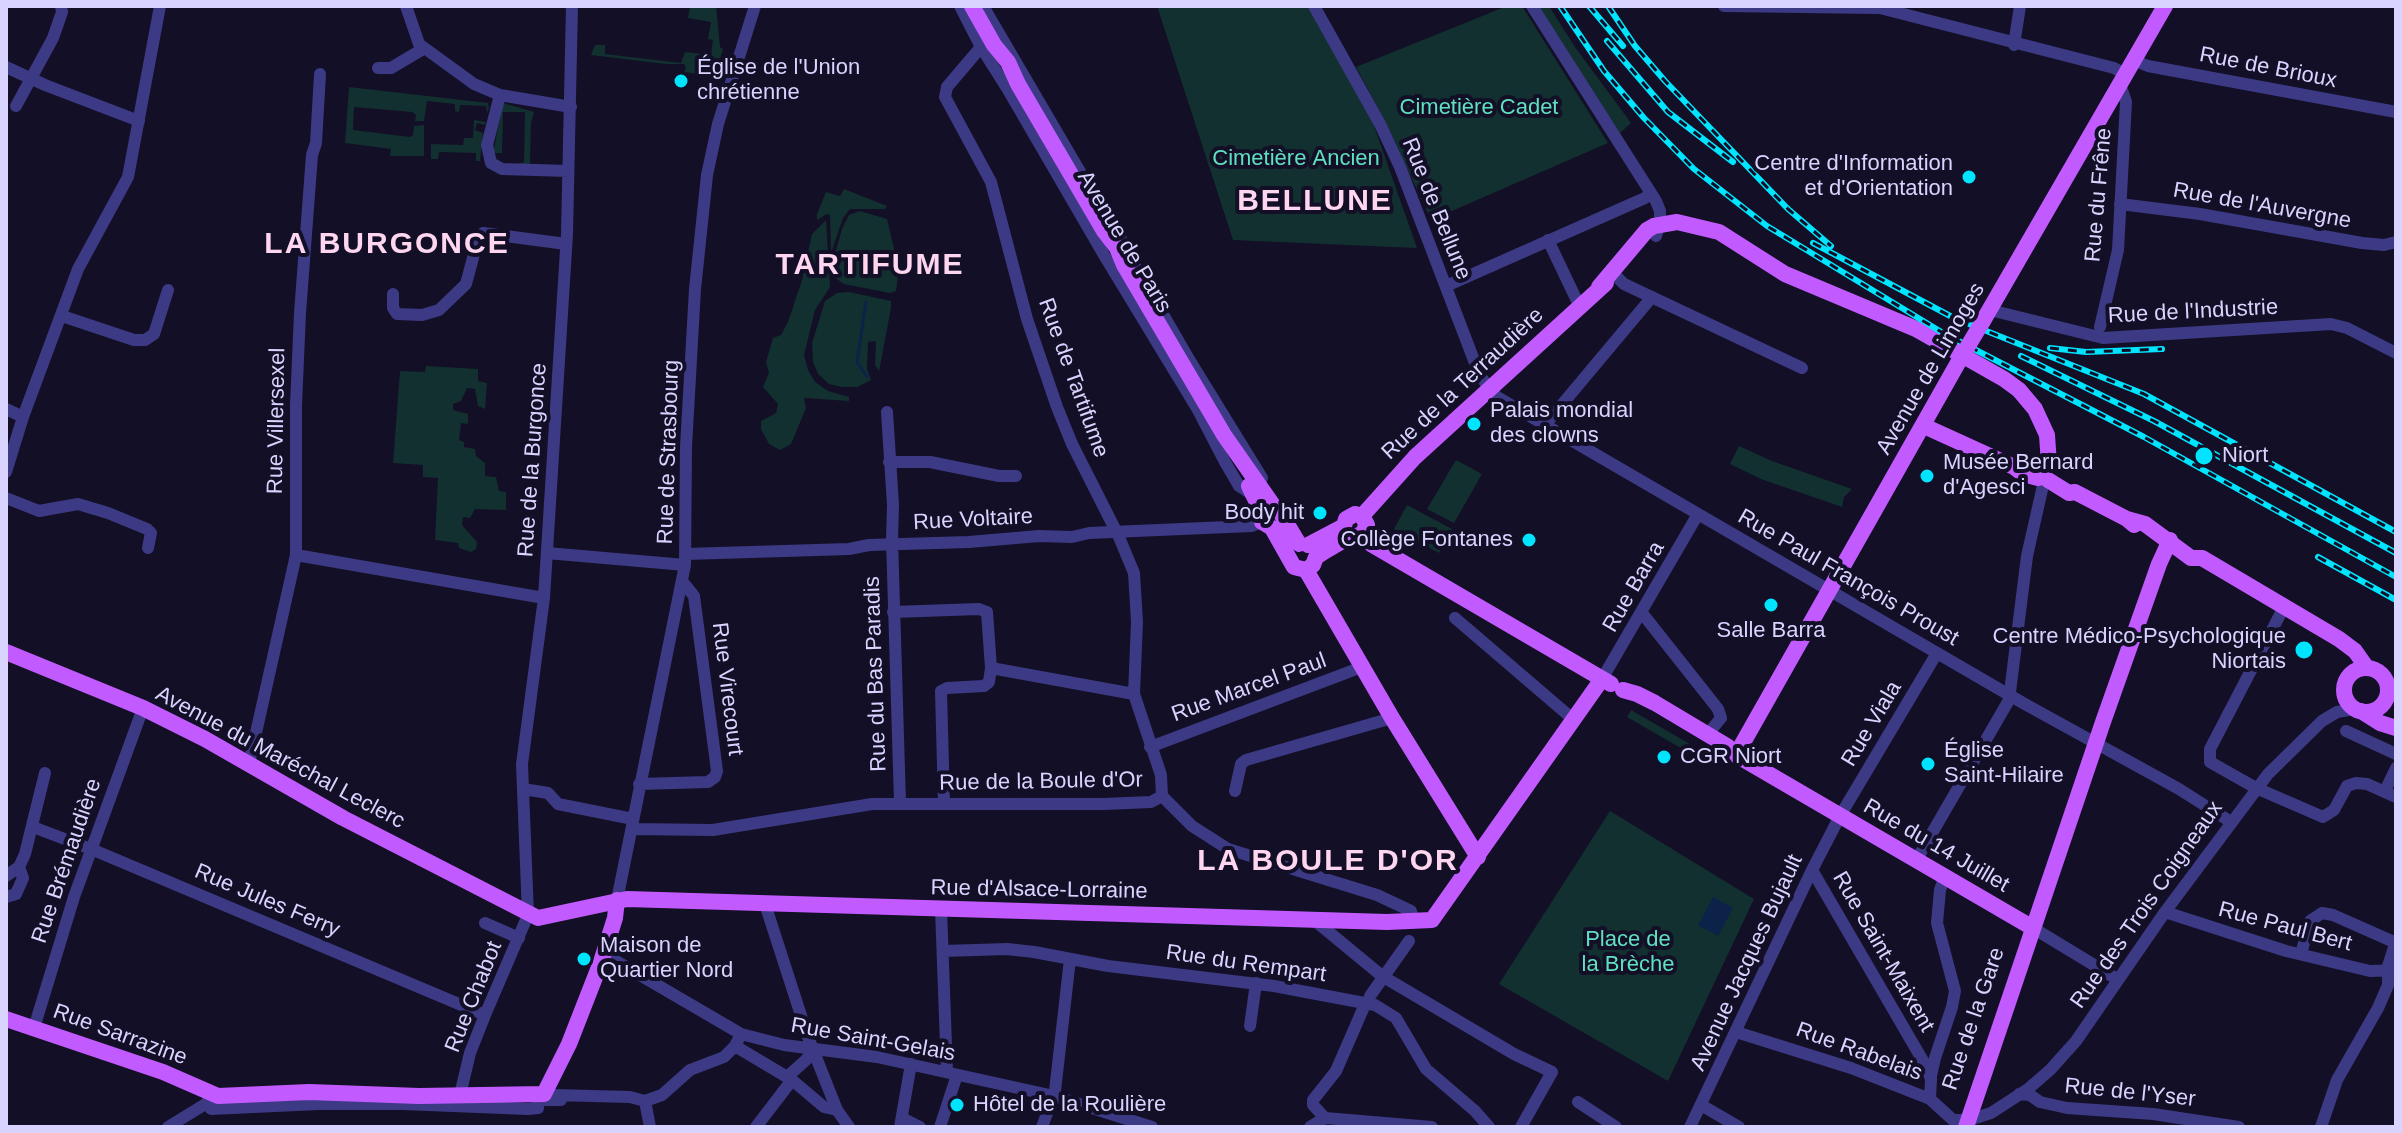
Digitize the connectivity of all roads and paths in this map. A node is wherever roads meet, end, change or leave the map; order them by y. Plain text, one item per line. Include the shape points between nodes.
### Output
1 (61, 6) edge
2 (160, 6) edge
3 (406, 6) edge
4 (572, 6) edge
5 (755, 6) edge
6 (960, 6) edge
7 (972, 6) edge
8 (983, 6) edge
9 (1314, 6) edge
10 (1532, 6) edge
11 (1724, 6) edge
12 (2020, 6) edge
13 (2165, 6) edge
14 (1893, 9) edge
15 (989, 44) junction
16 (2014, 45) junction
17 (423, 49) junction
18 (6, 67) edge
19 (378, 68) dead end
20 (2126, 72) junction
21 (320, 74) dead end
22 (31, 79) junction
23 (500, 95) junction
24 (16, 106) dead end
25 (571, 107) junction
26 (2107, 107) junction
27 (2125, 112) junction
28 (2396, 112) edge
29 (139, 121) junction
30 (568, 171) junction
31 (1651, 193) junction
32 (2120, 204) junction
33 (1103, 223) junction
34 (1654, 230) junction
35 (1548, 240) junction
36 (2396, 242) edge
37 (566, 244) junction
38 (1616, 276) junction
39 (1446, 286) junction
40 (1599, 287) junction
41 (168, 290) dead end
42 (393, 294) dead end
43 (1652, 297) junction
44 (1579, 305) junction
45 (62, 316) junction
46 (1986, 316) junction
47 (2100, 327) dead end
48 (2396, 353) edge
49 (1188, 366) junction
50 (1802, 368) dead end
51 (1489, 389) junction
52 (6, 409) edge
53 (887, 412) dead end
54 (23, 417) junction
55 (1544, 426) junction
56 (1924, 426) junction
57 (1226, 430) junction
58 (889, 462) junction
59 (6, 472) edge
60 (2045, 472) junction
61 (1016, 476) dead end
62 (1254, 496) junction
63 (6, 498) edge
64 (1698, 514) junction
65 (1272, 516) junction
66 (1353, 532) junction
67 (1116, 533) junction
68 (2170, 540) junction
69 (892, 545) junction
70 (148, 548) dead end
71 (547, 553) junction
72 (1304, 554) junction
73 (296, 555) junction
74 (685, 560) junction
75 (682, 581) junction
76 (1830, 590) junction
77 (544, 598) junction
78 (2284, 607) junction
79 (893, 612) junction
80 (1642, 613) junction
81 (1455, 618) dead end
82 (2346, 644) junction
83 (6, 652) edge
84 (1937, 653) junction
85 (1362, 667) junction
86 (991, 668) junction
87 (2367, 668) junction
88 (2350, 674) junction
89 (1602, 679) junction
90 (2389, 689) edge
91 (1623, 690) junction
92 (1134, 694) junction
93 (2011, 696) junction
94 (143, 708) junction
95 (2358, 710) junction
96 (1392, 718) junction
97 (1574, 720) junction
98 (2396, 725) edge
99 (2346, 731) dead end
100 (1707, 735) junction
101 (2096, 743) junction
102 (1150, 747) junction
103 (1734, 754) junction
104 (2396, 754) edge
105 (249, 764) junction
106 (2396, 768) edge
107 (45, 773) dead end
108 (639, 784) junction
109 (2256, 788) junction
110 (523, 789) junction
111 (1235, 791) dead end
112 (2390, 794) edge
113 (1162, 796) junction
114 (900, 802) junction
115 (944, 803) junction
116 (1840, 816) junction
117 (2231, 822) junction
118 (632, 824) junction
119 (33, 827) junction
120 (91, 849) junction
121 (1478, 857) junction
122 (1917, 859) junction
123 (19, 867) junction
124 (1812, 870) junction
125 (6, 876) edge
126 (1945, 876) junction
127 (6, 897) edge
128 (617, 900) junction
129 (646, 901) junction
130 (765, 904) junction
131 (941, 909) junction
132 (2165, 912) junction
133 (528, 915) junction
134 (615, 918) junction
135 (1313, 919) junction
136 (1413, 921) junction
137 (485, 923) dead end
138 (2033, 928) junction
139 (519, 938) junction
140 (1409, 941) dead end
141 (2395, 941) edge
142 (943, 951) junction
143 (604, 954) junction
144 (2301, 954) junction
145 (1070, 959) junction
146 (2392, 971) edge
147 (1382, 976) junction
148 (2117, 979) junction
149 (1256, 983) junction
150 (1368, 999) junction
151 (485, 1015) junction
152 (6, 1019) edge
153 (1250, 1026) dead end
154 (34, 1028) junction
155 (1736, 1032) junction
156 (741, 1034) junction
157 (735, 1046) junction
158 (812, 1048) junction
159 (911, 1064) junction
160 (952, 1074) junction
161 (789, 1078) junction
162 (1931, 1079) junction
163 (2019, 1094) junction
164 (455, 1096) junction
165 (554, 1096) junction
166 (1054, 1096) junction
167 (1930, 1099) junction
168 (212, 1100) junction
169 (645, 1101) junction
170 (1701, 1105) junction
171 (837, 1110) junction
172 (1610, 1114) dead end
173 (1325, 1118) junction
174 (901, 1123) edge
175 (1621, 1123) edge
176 (1964, 1124) edge
177 (168, 1127) edge
178 (650, 1127) edge
179 (756, 1127) edge
180 (849, 1127) edge
181 (920, 1127) edge
182 (940, 1127) edge
183 (1042, 1127) edge
184 (1152, 1127) edge
185 (1310, 1127) edge
186 (1432, 1127) edge
187 (1489, 1127) edge
188 (1521, 1127) edge
189 (1690, 1127) edge
190 (1739, 1127) edge
191 (2239, 1127) edge
192 (2321, 1127) edge

1 - 22 street via 53,38
2 - 29 street
3 - 17 street
4 - 25 street, Rue de la Burgonce
5 - 74 street, Rue de Strasbourg via 718,124 703,202 686,447
6 - 15 street, Avenue de Paris
7 - 15 main road, Avenue de Paris
8 - 33 street, Avenue de Paris
9 - 39 street, Rue de Bellune via 1393,153
10 - 31 street
11 - 14 street, Rue de Brioux
12 - 16 street
13 - 20 main road, Avenue de Limoges
14 - 16 street, Rue de Brioux
15 - 33 main road, Avenue de Paris via 1008,62
15 - 62 street, Avenue de Paris via 1007,88 1232,474
15 - 67 street, Rue de Tartifume via 947,87 945,97 991,182 1027,319 1057,407
16 - 20 street, Rue de Brioux
17 - 19 street via 391,68
17 - 23 street
18 - 22 street
20 - 26 main road, Avenue de Limoges
20 - 27 street, Rue du Frêne
20 - 28 street, Rue de Brioux via 2148,66
21 - 73 street, Rue Villersexel via 300,313
22 - 24 street
22 - 29 street
23 - 25 street
23 - 30 street via 487,145 491,163 502,169
25 - 30 street, Rue de la Burgonce
26 - 27 street, Rue du Frêne
26 - 46 main road, Avenue de Limoges
27 - 32 street, Rue du Frêne
29 - 45 street via 128,177 78,269
30 - 37 street, Rue de la Burgonce
31 - 34 street via 1660,211
31 - 35 street
32 - 36 street, Rue de l'Auvergne via 2362,243
32 - 47 street, Rue du Frêne via 2118,250
33 - 49 main road, Avenue de Paris
33 - 49 street, Avenue de Paris via 1125,243
34 - 38 main road, Rue de la Terraudière via 1636,260
34 - 40 main road, Rue de la Terraudière
34 - 60 main road via 1691,224 1719,232 1751,255 1817,289 1916,329 2004,379 2035,409 2044,430
35 - 39 street
35 - 44 street
37 - 42 street via 483,233 466,284 439,310 397,314
37 - 71 street, Rue de la Burgonce
38 - 40 main road, Rue de la Terraudière
38 - 43 street
39 - 51 street, Rue de Bellune
40 - 44 main road, Rue de la Terraudière
41 - 45 street via 154,334 145,340
43 - 50 street
43 - 55 street
44 - 51 main road, Rue de la Terraudière
45 - 54 street
46 - 48 street, Rue de l'Industrie via 2103,338 2331,324
46 - 56 main road, Avenue de Limoges, bridge
49 - 57 street, Avenue de Paris
49 - 57 main road, Avenue de Paris via 1213,417
51 - 55 street, Rue Paul François Proust
51 - 66 main road, Rue de la Terraudière via 1415,457 1362,516 1367,525
52 - 54 street
53 - 58 street, Rue du Bas Paradis
54 - 59 street
55 - 64 street, Rue Paul François Proust
56 - 60 main road via 2014,467
56 - 76 main road, Avenue de Limoges
57 - 62 main road, Avenue de Paris via 1232,458
57 - 65 main road, Avenue de Paris
58 - 61 street via 930,462
58 - 69 street, Rue du Bas Paradis
60 - 68 main road via 2069,493
60 - 93 street via 2027,556
62 - 65 main road, Avenue de Paris
63 - 70 street via 39,511 78,504 108,513 147,529
64 - 76 street, Rue Paul François Proust
64 - 80 street, Rue Barra
65 - 67 street, Rue Voltaire via 1251,526
65 - 72 main road, Avenue de Paris
66 - 72 main road
66 - 89 main road, Rue du 14 Juillet
67 - 69 street, Rue Voltaire
67 - 92 street, Rue de Tartifume via 1136,583
68 - 78 main road via 2191,558 2199,557
68 - 101 main road, Rue de la Gare
69 - 74 street, Rue Voltaire
69 - 79 street, Rue du Bas Paradis
71 - 74 street, Rue Voltaire
71 - 77 street, Rue de la Burgonce
72 - 85 main road, Avenue de Paris
73 - 77 street
73 - 105 street, Rue Villersexel
74 - 75 street, Rue de Strasbourg
75 - 108 street, Rue de Strasbourg
75 - 108 street, Rue Virecourt via 694,596 717,771 708,782
76 - 84 street, Rue Paul François Proust
76 - 103 main road, Avenue de Limoges
77 - 110 street, Rue de la Burgonce via 523,750
78 - 82 main road
78 - 109 street via 2209,754 2213,765
79 - 86 street via 984,610
79 - 114 street, Rue du Bas Paradis
80 - 89 street, Rue Barra
80 - 100 street via 1718,709 1721,718
81 - 97 street
82 - 87 main road
82 - 88 main road
83 - 94 main road, Avenue du Maréchal Leclerc
84 - 93 street, Rue Paul François Proust
84 - 116 street, Rue Viala
85 - 96 main road, Avenue de Paris
85 - 102 street, Rue Marcel Paul
86 - 92 street
86 - 115 street via 984,686 941,691
87 - 88 main road
87 - 90 main road via 2378,671
88 - 95 main road via 2344,689 2347,701
89 - 91 main road, Rue du 14 Juillet
89 - 97 main road
90 - 95 main road via 2371,711
90 - 98 main road
91 - 100 main road, Rue du 14 Juillet
91 - 103 main road, Rue du 14 Juillet via 1711,746
92 - 102 street, Rue de Tartifume
93 - 101 street, Rue Paul François Proust
93 - 122 street
94 - 105 main road, Avenue du Maréchal Leclerc
94 - 120 street, Rue Brémaudière
95 - 98 main road via 2380,723
95 - 109 street, Rue des Trois Coigneaux via 2337,712 2322,721
96 - 111 street via 1246,760
96 - 121 main road, Avenue de Paris
97 - 121 main road
99 - 104 street
100 - 103 main road, Rue du 14 Juillet
101 - 117 street, Rue Paul François Proust
101 - 138 main road, Rue de la Gare
102 - 113 street, Rue de Tartifume via 1161,775
103 - 116 main road, Rue du 14 Juillet
105 - 133 main road, Avenue du Maréchal Leclerc
106 - 112 street
107 - 119 street
108 - 118 street, Rue de Strasbourg
109 - 112 street via 2323,817 2330,815 2347,786 2367,784
109 - 117 street, Rue des Trois Coigneaux
110 - 118 street, Rue de la Boule d'Or
110 - 133 street, Rue de la Burgonce
113 - 115 street, Rue de la Boule d'Or via 1151,802 1114,804
113 - 136 street, Rue de la Boule d'Or via 1192,826 1228,849 1377,895 1411,911
114 - 115 street, Rue de la Boule d'Or
114 - 118 street, Rue de la Boule d'Or via 713,830
116 - 122 main road, Rue du 14 Juillet
116 - 124 street, Avenue Jacques Bujault
117 - 132 street, Rue des Trois Coigneaux
118 - 128 street, Rue de Strasbourg
119 - 120 street, Rue Jules Ferry
119 - 123 street
120 - 151 street, Rue Jules Ferry
120 - 154 street, Rue Brémaudière
121 - 136 main road, Rue d'Alsace-Lorraine via 1432,920
122 - 126 main road, Rue du 14 Juillet
123 - 125 street
123 - 127 street via 23,878 16,894
124 - 155 street, Avenue Jacques Bujault
124 - 162 street, Rue Saint-Maixent
126 - 138 main road, Rue du 14 Juillet
126 - 162 street via 1937,923 1955,991
128 - 129 main road, Rue d'Alsace-Lorraine
128 - 133 main road, Rue d'Alsace-Lorraine via 538,918
128 - 134 main road
129 - 130 main road, Rue d'Alsace-Lorraine
129 - 134 main road
130 - 131 main road, Rue d'Alsace-Lorraine
130 - 158 street
131 - 135 main road, Rue d'Alsace-Lorraine
131 - 142 street
132 - 144 street, Rue Paul Bert
132 - 148 street, Rue des Trois Coigneaux
133 - 139 street, Rue Chabot
134 - 143 main road
135 - 136 main road, Rue d'Alsace-Lorraine
135 - 147 street
137 - 139 street
138 - 148 street, Rue du 14 Juillet
138 - 176 main road, Rue de la Gare
139 - 151 street, Rue Chabot
140 - 147 street
141 - 144 street via 2322,913 2310,921
141 - 146 street
142 - 145 street, Rue du Rempart via 1007,949
142 - 160 street
143 - 156 street, Rue Saint-Gelais
143 - 165 main road
144 - 146 street, Rue Paul Bert via 2370,971
145 - 149 street, Rue du Rempart
145 - 166 street
146 - 192 street via 2378,1008 2337,1080
147 - 150 street
147 - 188 street via 1552,1072
148 - 163 street, Rue des Trois Coigneaux via 2076,1041
149 - 150 street, Rue du Rempart
149 - 153 street
150 - 173 street via 1336,1071 1313,1100
150 - 187 street, Rue du Rempart via 1396,1018 1426,1069
151 - 164 street, Rue Chabot
152 - 154 main road, Rue Sarrazine
154 - 168 main road, Rue Sarrazine via 179,1078
155 - 167 street, Rue Rabelais via 1810,1053
155 - 170 street, Avenue Jacques Bujault
156 - 157 street
156 - 158 street, Rue Saint-Gelais
157 - 161 street
157 - 169 street
158 - 159 street, Rue Saint-Gelais
158 - 161 street
158 - 171 street
159 - 160 street, Rue Saint-Gelais
159 - 174 street
160 - 166 street, Rue Saint-Gelais
160 - 182 street
161 - 171 street via 824,1107
161 - 179 street
162 - 167 street
163 - 176 street, Rue des Trois Coigneaux
163 - 191 street, Rue de l'Yser via 2067,1108
164 - 165 main road
164 - 168 main road via 309,1092
165 - 168 street via 528,1109 211,1109
165 - 169 street
166 - 183 street
166 - 184 street, Rue Saint-Gelais
167 - 176 street, Rue Rabelais
168 - 177 street
169 - 178 street
170 - 189 street, Avenue Jacques Bujault
170 - 190 street
171 - 180 street
172 - 175 street via 1579,1100
173 - 185 street
173 - 186 street
174 - 181 street

